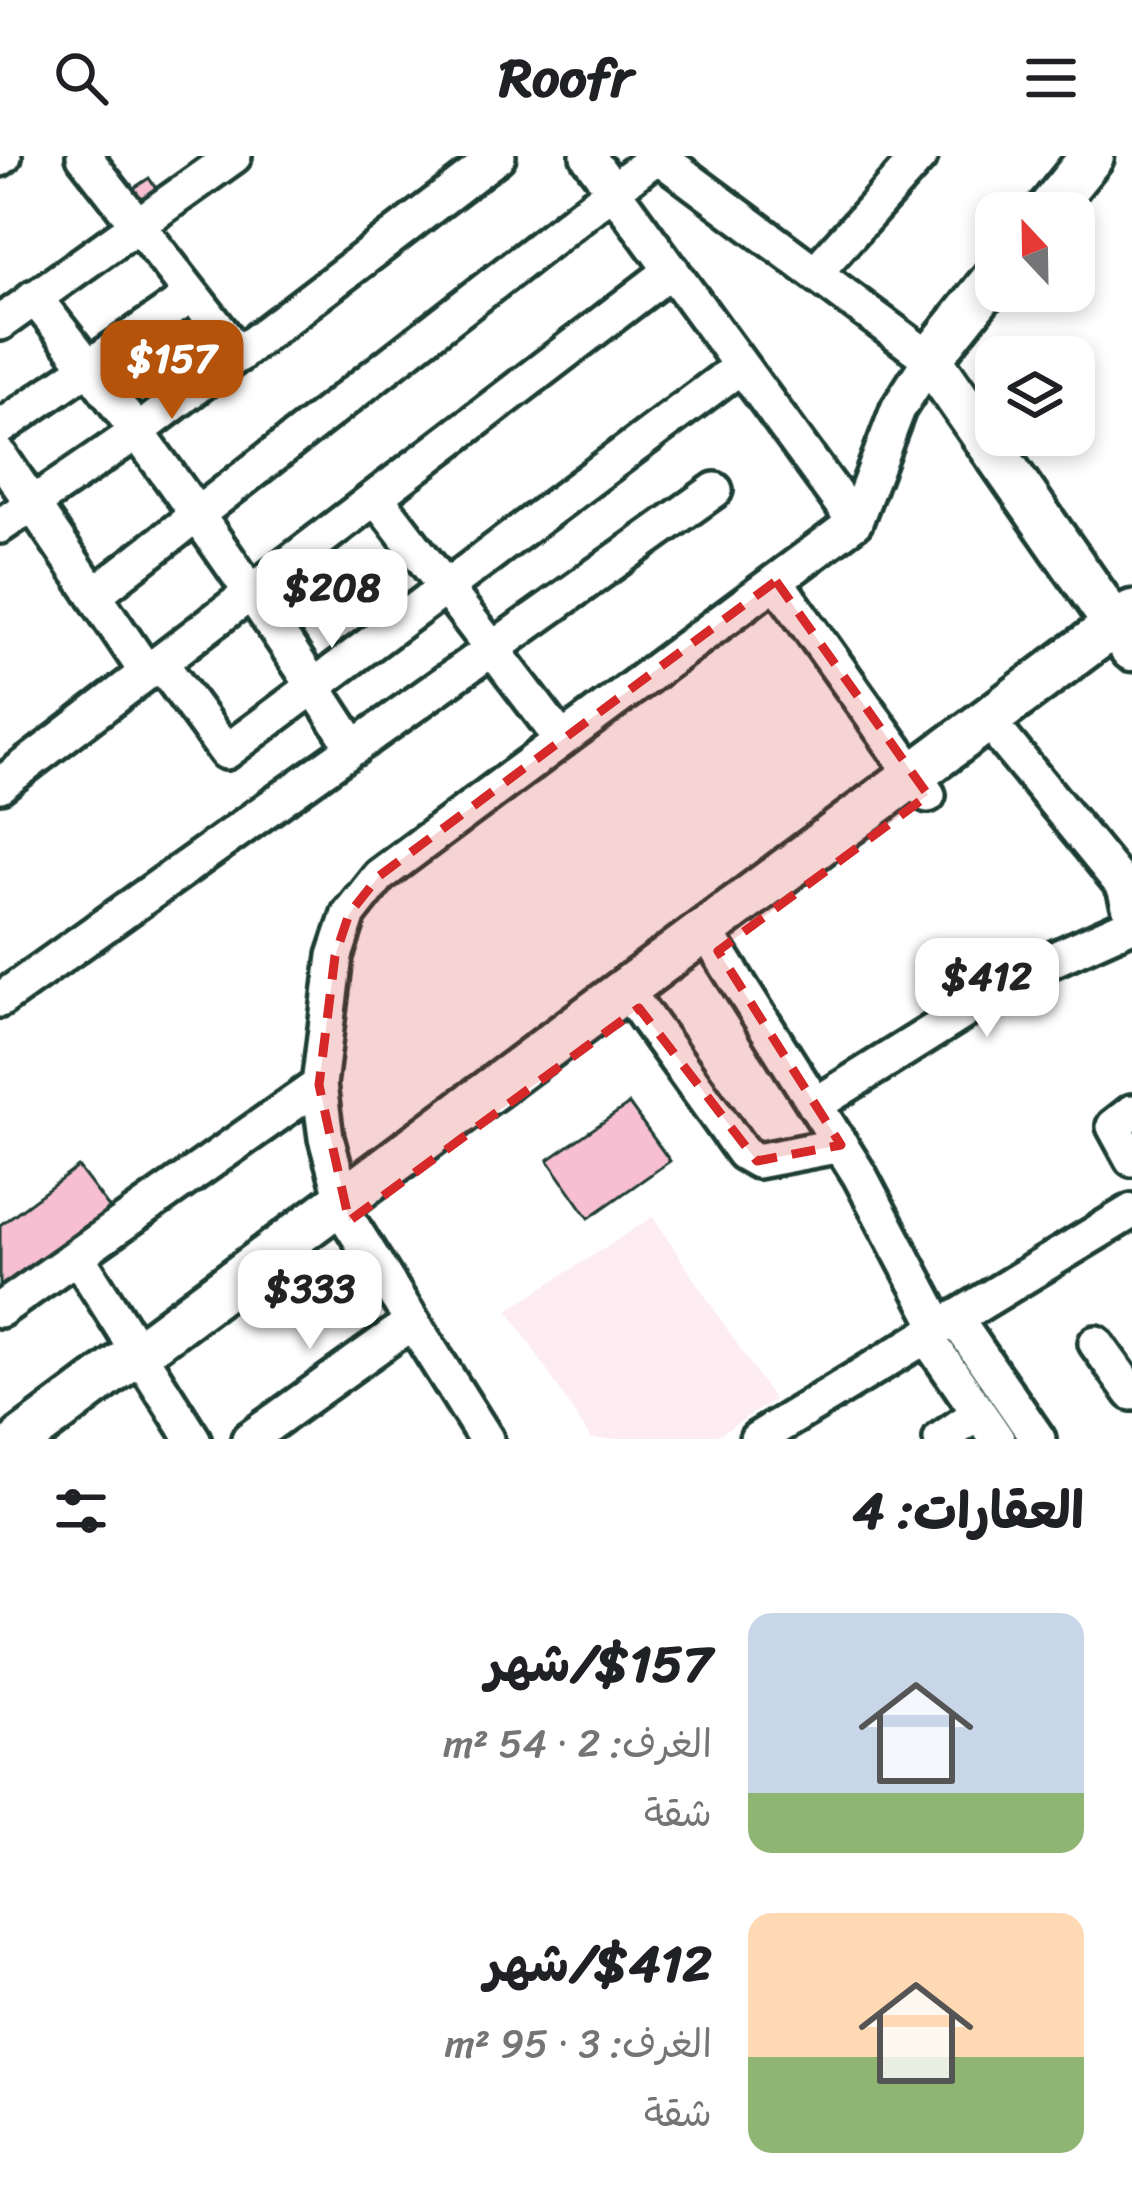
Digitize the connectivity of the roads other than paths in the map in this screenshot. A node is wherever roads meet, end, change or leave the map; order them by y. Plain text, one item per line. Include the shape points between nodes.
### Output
1 (84, 156) edge
2 (234, 156) edge
3 (441, 156) edge
4 (498, 156) edge
5 (588, 156) edge
6 (658, 156) edge
7 (920, 156) edge
8 (1092, 156) edge
9 (460, 184) junction
10 (614, 190) junction
11 (1063, 192) edge
12 (137, 227) junction
13 (671, 270) junction
14 (815, 273) junction
15 (192, 295) junction
16 (34, 297) junction
17 (975, 302) edge
18 (0, 323) edge
19 (238, 355) junction
20 (929, 359) junction
21 (741, 366) junction
22 (89, 367) junction
23 (0, 428) edge
24 (137, 432) junction
25 (0, 455) edge
26 (715, 490) dead end
27 (376, 496) junction
28 (32, 504) junction
29 (197, 515) junction
30 (855, 522) junction
31 (0, 526) edge
32 (776, 581) junction
33 (444, 589) junction
34 (252, 592) junction
35 (94, 596) junction
36 (1128, 636) edge
37 (490, 651) junction
38 (153, 668) junction
39 (314, 686) junction
40 (562, 740) junction
41 (1004, 740) junction
42 (354, 748) junction
43 (0, 785) edge
44 (921, 785) junction
45 (1130, 903) edge
46 (718, 951) junction
47 (0, 1000) edge
48 (639, 1008) junction
49 (319, 1085) junction
50 (815, 1105) junction
51 (1132, 1112) edge
52 (841, 1145) junction
53 (1132, 1159) edge
54 (345, 1211) junction
55 (1130, 1214) edge
56 (77, 1256) junction
57 (0, 1310) edge
58 (412, 1322) junction
59 (940, 1328) junction
60 (1096, 1343) dead end
61 (144, 1360) junction
62 (1132, 1393) edge
63 (988, 1426) edge
64 (22, 1439) edge
65 (52, 1439) edge
66 (194, 1439) edge
67 (249, 1439) edge
68 (486, 1439) edge
69 (757, 1439) edge
70 (940, 1439) edge
71 (1038, 1439) edge

1 - 12 street
2 - 12 street
3 - 9 street
4 - 9 street
5 - 10 street
6 - 10 street
6 - 14 street
7 - 14 street
8 - 11 main road
9 - 19 street
10 - 13 street
10 - 29 street
12 - 15 street
12 - 16 street
13 - 21 street
13 - 27 street
14 - 20 street
15 - 19 street
15 - 22 street
16 - 18 street
16 - 22 street
17 - 20 main road
19 - 24 street
20 - 30 street via 898,410
20 - 36 main road
21 - 30 street
21 - 33 street
22 - 23 street
22 - 24 street
24 - 28 street
24 - 29 street
25 - 28 street
26 - 37 street
27 - 33 street
27 - 34 street
28 - 31 street
28 - 35 street
29 - 34 street
29 - 35 street
30 - 32 street
32 - 40 street
32 - 44 street
33 - 37 street
33 - 39 street
34 - 38 street
34 - 39 street
35 - 38 street
36 - 41 main road
36 - 44 main road
37 - 40 street
37 - 42 street
38 - 39 street via 226,752
38 - 43 street
39 - 42 street
40 - 49 street via 379,876 349,914 335,956
41 - 44 main road
41 - 45 street
42 - 47 street
44 - 46 main road
44 - 54 main road
45 - 50 street
46 - 48 main road
46 - 50 street
48 - 52 street via 742,1154 757,1161
48 - 54 main road
49 - 54 street
49 - 56 street
50 - 52 street
51 - 53 street via 1114,1126
52 - 59 street
54 - 58 street
54 - 61 main road
55 - 59 street
56 - 57 street
56 - 61 street
58 - 67 street
58 - 68 street
59 - 63 street
59 - 69 street
59 - 71 street
60 - 62 street
61 - 64 main road
61 - 65 main road
61 - 66 street
63 - 70 street

